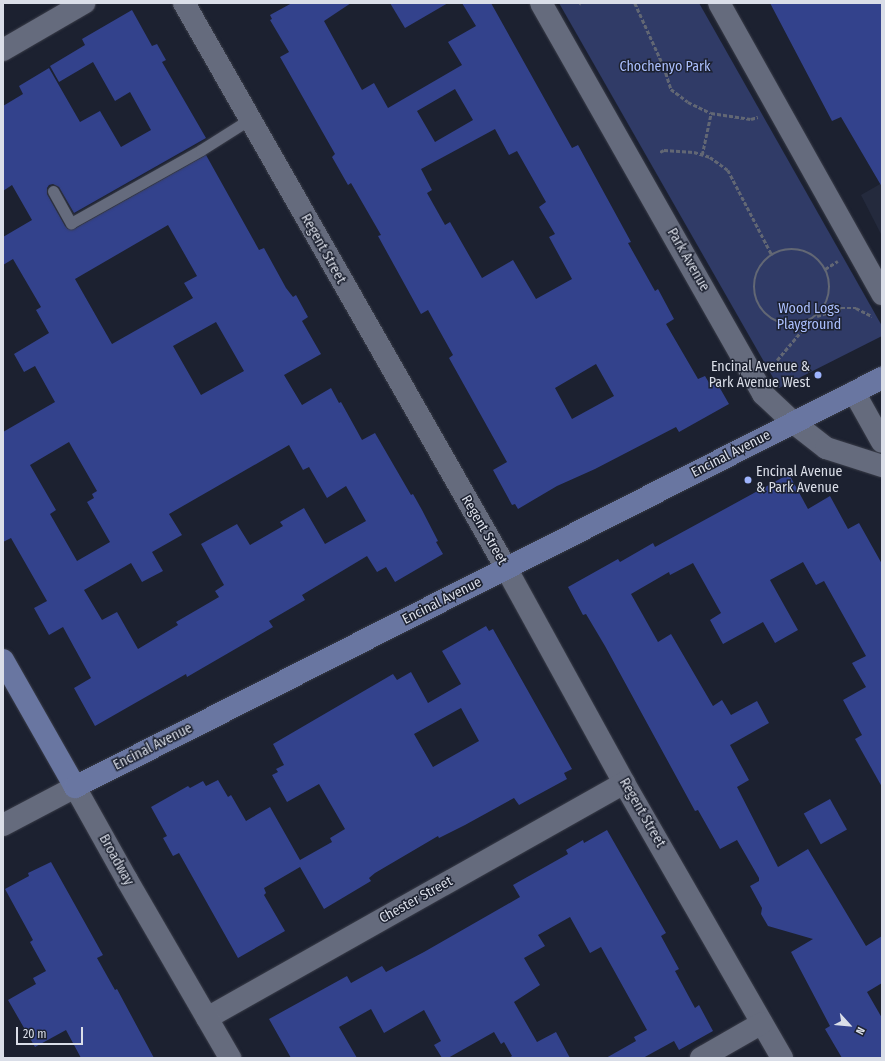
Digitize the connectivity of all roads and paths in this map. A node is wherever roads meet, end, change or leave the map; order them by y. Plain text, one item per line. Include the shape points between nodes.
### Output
1 (84, 3) edge
2 (184, 3) edge
3 (541, 3) edge
4 (635, 3) edge
5 (719, 3) edge
6 (3, 50) edge
7 (711, 113) junction
8 (758, 116) dead end
9 (250, 119) junction
10 (660, 152) dead end
11 (702, 154) junction
12 (53, 191) dead end
13 (772, 255) junction
14 (840, 260) dead end
15 (825, 269) junction
16 (882, 294) edge
17 (872, 316) dead end
18 (813, 318) junction
19 (777, 360) dead end
20 (882, 378) edge
21 (854, 392) junction
22 (794, 423) junction
23 (882, 442) edge
24 (882, 466) edge
25 (506, 568) junction
26 (3, 660) edge
27 (624, 783) junction
28 (75, 787) junction
29 (3, 825) edge
30 (207, 1018) junction
31 (762, 1023) junction
32 (230, 1058) edge
33 (701, 1058) edge
34 (782, 1058) edge

1 - 6 street
2 - 9 street, Regent Street
3 - 22 street, Park Avenue via 763,394
4 - 7 path via 664,67 671,89 688,102
5 - 16 street
7 - 8 path via 751,119
7 - 11 path
9 - 12 lane via 71,223
9 - 25 street, Regent Street
10 - 11 path via 664,150
11 - 13 path via 728,170
13 - 15 path via 781,250 805,251 816,258
13 - 18 path via 761,265 755,277 756,302 763,312 784,325 797,325
14 - 15 path
15 - 18 path via 830,291 826,304
17 - 18 path via 856,308 841,308
18 - 19 path
20 - 21 main road, Encinal Avenue
21 - 22 main road, Encinal Avenue
21 - 23 street
22 - 24 street, Park Avenue via 826,448
22 - 25 main road, Encinal Avenue
25 - 27 street, Regent Street
25 - 28 main road, Encinal Avenue
26 - 28 main road, Broadway
27 - 30 street, Chester Street
27 - 31 street, Regent Street
28 - 29 street, Encinal Avenue
28 - 30 street, Broadway
30 - 32 street, Broadway
31 - 33 street
31 - 34 street, Regent Street

